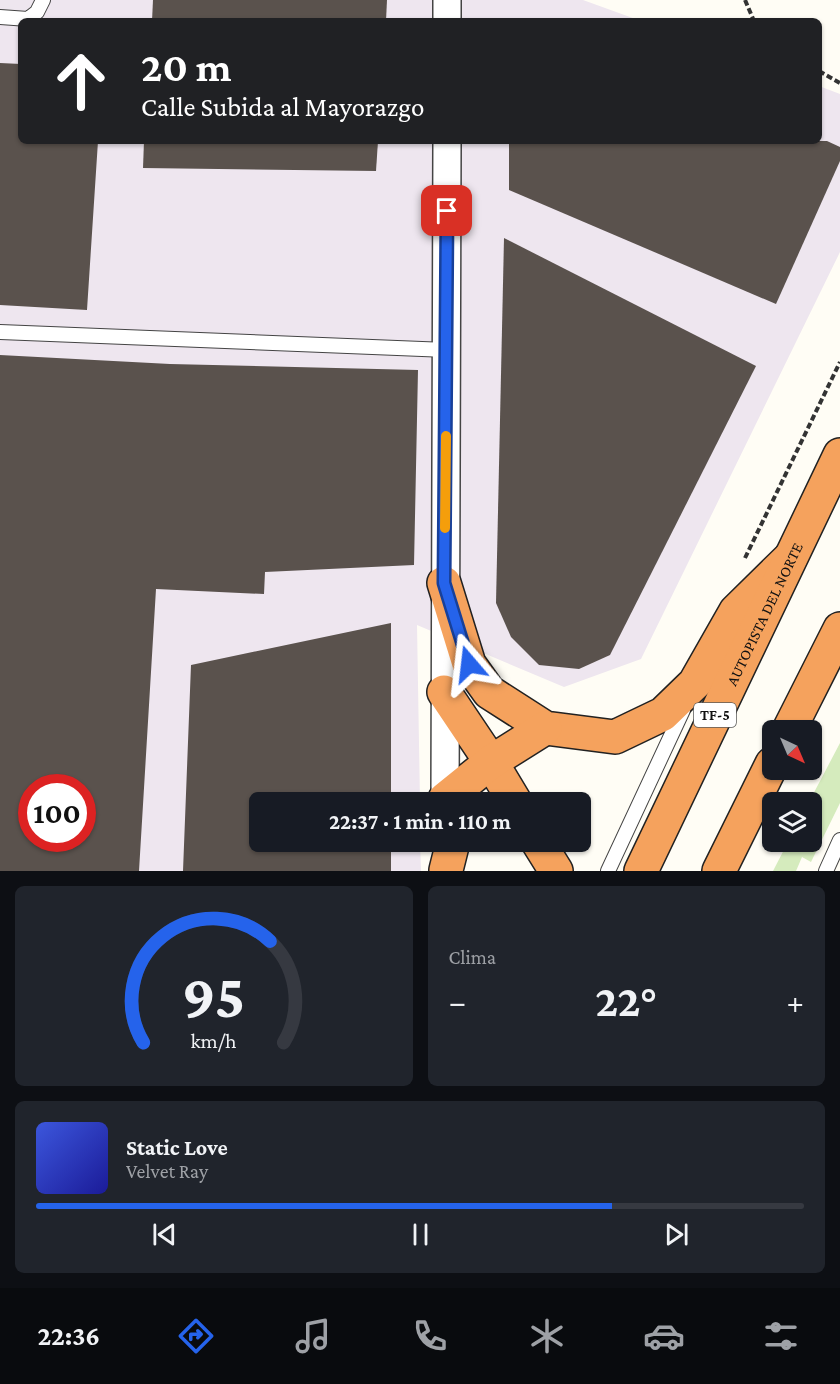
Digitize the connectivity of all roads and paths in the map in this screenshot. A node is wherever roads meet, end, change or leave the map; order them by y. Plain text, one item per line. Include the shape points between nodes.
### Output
1 (43, 0) edge
2 (447, 0) edge
3 (745, 0) edge
4 (0, 17) edge
5 (18, 18) edge
6 (29, 18) edge
7 (447, 18) edge
8 (753, 18) edge
9 (822, 73) edge
10 (840, 82) edge
11 (447, 144) edge
12 (0, 332) edge
13 (447, 350) junction
14 (840, 362) edge
15 (840, 455) edge
16 (790, 558) junction
17 (741, 567) dead end
18 (444, 583) junction
19 (840, 629) edge
20 (695, 683) junction
21 (444, 692) junction
22 (794, 720) edge
23 (545, 728) junction
24 (491, 762) junction
25 (764, 780) edge
26 (445, 792) edge
27 (456, 792) edge
28 (509, 792) edge
29 (840, 840) edge
30 (544, 852) edge
31 (556, 871) edge
32 (608, 871) edge
33 (640, 871) edge
34 (719, 871) edge
35 (826, 871) edge

1 - 6 lane
2 - 7 street
3 - 8 path
4 - 5 lane
9 - 10 path
11 - 13 street
12 - 13 lane
13 - 18 street
14 - 17 path
15 - 16 highway, AUTOPISTA DEL NORTE / TF-5
16 - 20 highway via 736,611
16 - 33 highway, AUTOPISTA DEL NORTE / TF-5
18 - 21 street
18 - 23 highway via 469,664 489,692
19 - 22 highway
20 - 23 highway via 663,714 615,736
20 - 32 lane
21 - 24 highway
21 - 26 street
23 - 24 highway
24 - 27 highway
24 - 28 highway
25 - 34 highway
29 - 35 lane
30 - 31 highway

